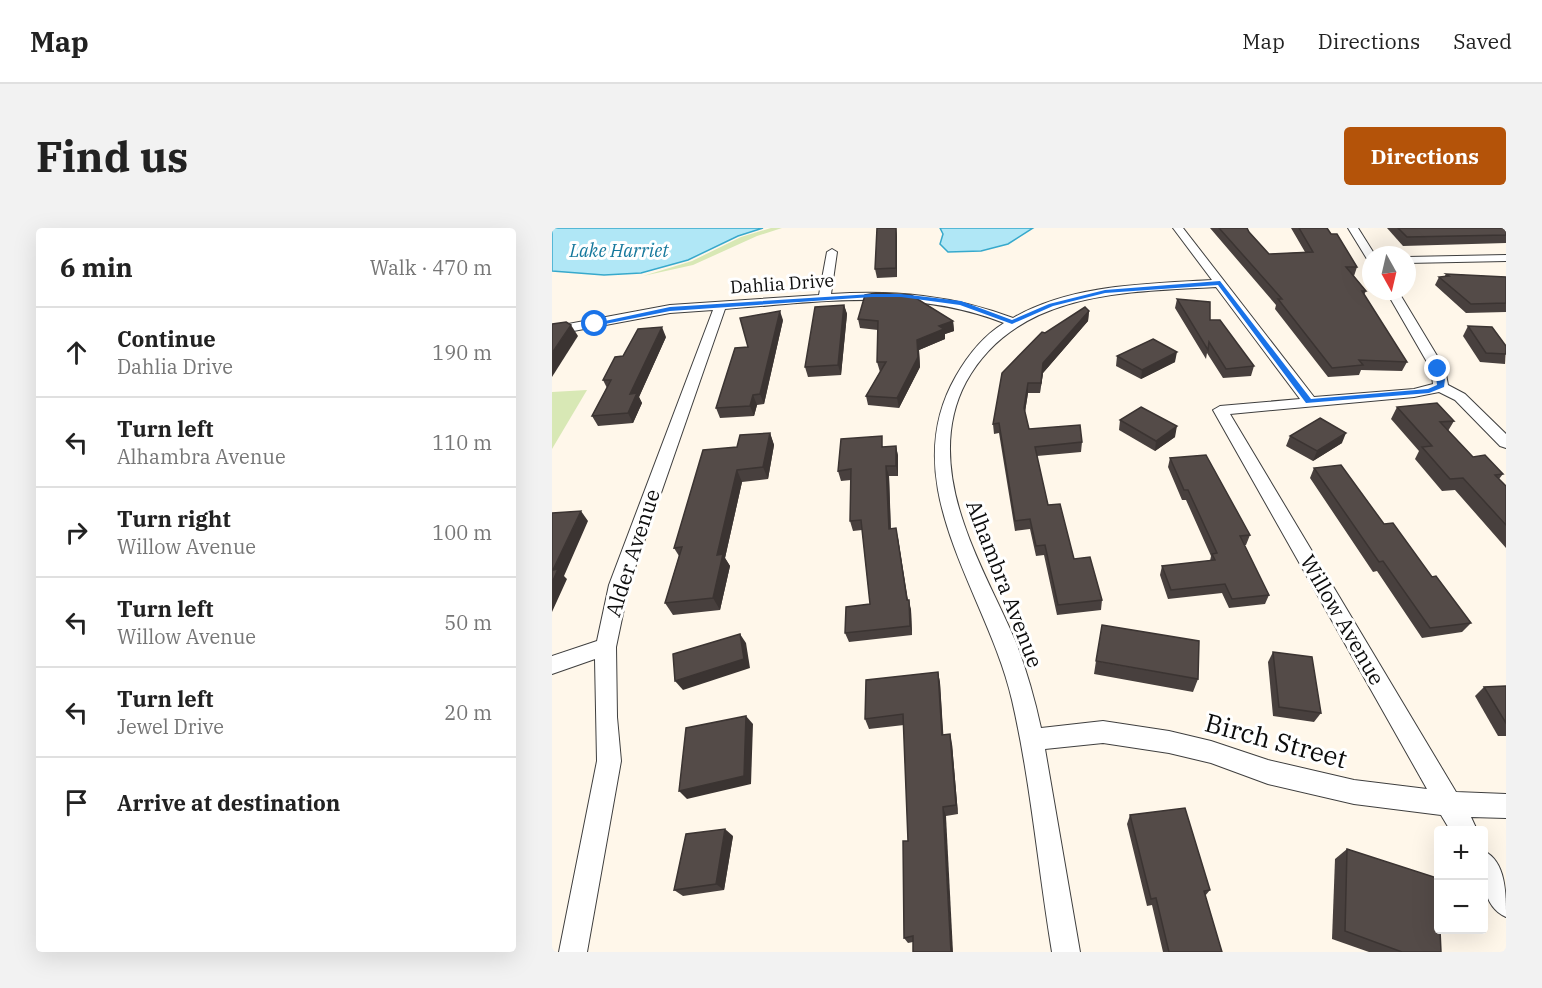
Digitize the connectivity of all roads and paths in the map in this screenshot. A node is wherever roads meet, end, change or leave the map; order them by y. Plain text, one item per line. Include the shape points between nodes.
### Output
1 (1178, 228) edge
2 (1353, 228) edge
3 (1364, 246) edge
4 (832, 252) dead end
5 (1506, 258) edge
6 (1416, 260) edge
7 (1220, 283) junction
8 (824, 298) junction
9 (1397, 300) edge
10 (720, 306) junction
11 (1012, 322) junction
12 (552, 331) edge
13 (1441, 387) junction
14 (1309, 401) junction
15 (1506, 443) edge
16 (606, 647) junction
17 (552, 665) edge
18 (1032, 740) junction
19 (1449, 804) junction
20 (1506, 806) edge
21 (1461, 826) edge
22 (1488, 871) edge
23 (1506, 903) edge
24 (573, 952) edge
25 (1065, 952) edge

1 - 7 street
2 - 3 street
4 - 8 street
5 - 6 street
7 - 11 street, Alhambra Avenue via 1105,291 1051,305
7 - 14 street
8 - 10 street, Dahlia Drive
8 - 11 street, Dahlia Drive via 933,298 961,303
9 - 13 street via 1438,369
10 - 12 street, Dahlia Drive via 670,309
10 - 16 street, Alder Avenue via 619,585
11 - 18 street, Alhambra Avenue via 985,343 960,375 944,415 941,461 960,540 1014,667
13 - 14 street via 1414,393
13 - 15 street via 1460,397
14 - 19 street, Willow Avenue via 1220,410
16 - 17 street
16 - 24 street, Alder Avenue via 609,761
18 - 19 street, Birch Street via 1103,732 1169,742 1268,772 1354,792
18 - 25 street, Alhambra Avenue
19 - 20 street, Birch Street
19 - 21 street, Willow Avenue
22 - 23 street

